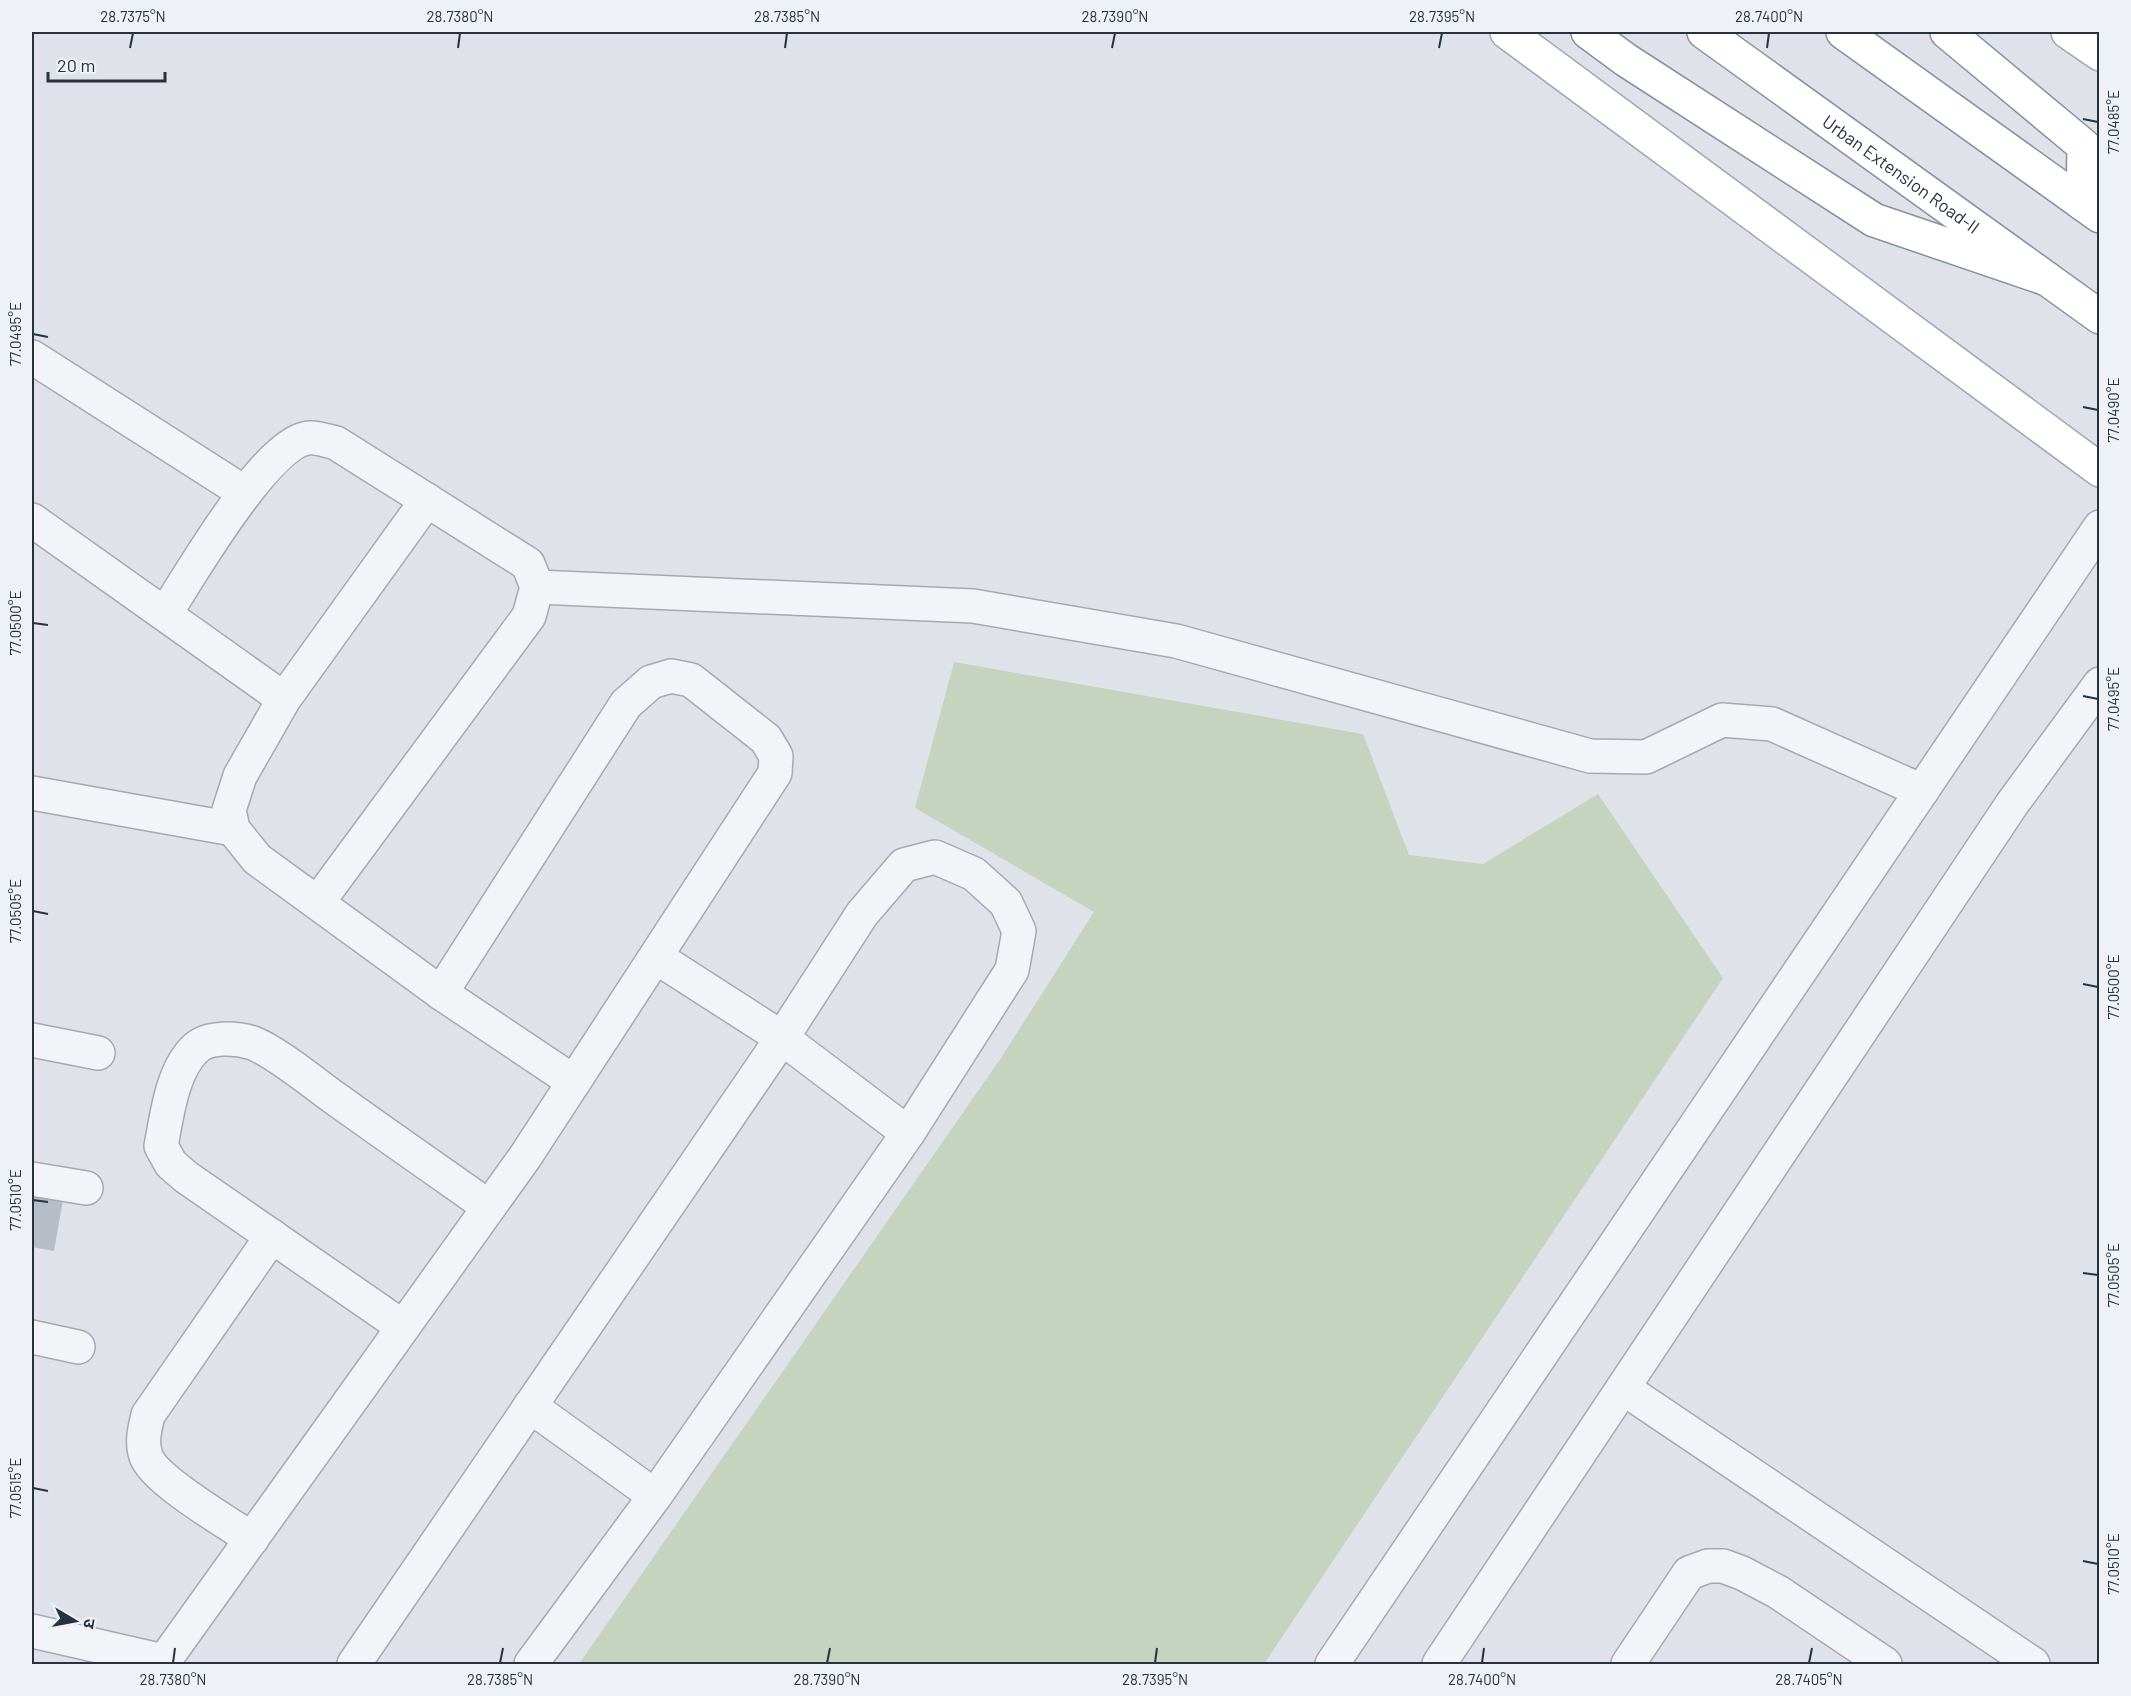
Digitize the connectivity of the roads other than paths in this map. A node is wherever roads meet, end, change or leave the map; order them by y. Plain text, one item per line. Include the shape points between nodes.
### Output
1 (1507, 32) edge
2 (1588, 32) edge
3 (1704, 32) edge
4 (1843, 32) edge
5 (1947, 32) edge
6 (2068, 32) edge
7 (2100, 54) edge
8 (2091, 210) edge
9 (2047, 279) junction
10 (2100, 317) edge
11 (32, 357) edge
12 (2100, 470) edge
13 (245, 493) junction
14 (428, 500) junction
15 (32, 520) edge
16 (2100, 527) edge
17 (537, 587) junction
18 (165, 614) junction
19 (2100, 684) edge
20 (284, 699) junction
21 (1922, 791) junction
22 (32, 793) edge
23 (233, 829) junction
24 (318, 902) junction
25 (656, 957) junction
26 (441, 993) junction
27 (782, 1038) junction
28 (32, 1040) edge
29 (98, 1053) dead end
30 (574, 1082) junction
31 (908, 1133) junction
32 (32, 1179) edge
33 (86, 1188) dead end
34 (489, 1207) junction
35 (272, 1236) junction
36 (404, 1327) junction
37 (32, 1336) edge
38 (78, 1347) dead end
39 (1623, 1388) junction
40 (530, 1406) junction
41 (655, 1496) junction
42 (252, 1539) junction
43 (32, 1630) edge
44 (163, 1663) edge
45 (1879, 1663) edge
46 (354, 1665) edge
47 (531, 1665) edge
48 (1332, 1665) edge
49 (1439, 1665) edge
50 (1628, 1665) edge
51 (2033, 1665) edge

1 - 12 main road
2 - 9 main road via 1874,220
3 - 9 main road, Urban Extension Road-II
4 - 8 main road
5 - 8 main road via 2084,146
6 - 7 main road
9 - 10 main road, Urban Extension Road-II
11 - 13 street
13 - 14 street via 285,449 308,438 336,442
13 - 18 street
14 - 17 street via 528,564
14 - 20 street
15 - 18 street
16 - 21 street
17 - 21 street via 973,606 1176,641 1590,756 1646,757 1722,720 1772,723
17 - 24 street via 529,616
18 - 20 street
19 - 39 street via 2012,804
20 - 23 street via 240,776 229,810
21 - 48 street
22 - 23 street
23 - 24 street via 257,859
24 - 26 street
25 - 26 street via 775,773 776,756 766,739 691,680 671,676 651,682 626,704
25 - 27 street
25 - 30 street
26 - 30 street
27 - 31 street
27 - 31 street via 862,914 904,865 935,857 974,874 1006,903 1018,931 1012,970
27 - 40 street
28 - 29 street
30 - 34 street
31 - 41 street
32 - 33 street
34 - 35 street via 299,1072 253,1044 229,1039 208,1041 195,1048 180,1072 160,1146 171,1164 186,1177
34 - 36 street
35 - 36 street
35 - 42 street via 148,1414 143,1436 146,1457 160,1476
36 - 42 street
37 - 38 street
39 - 49 street
39 - 51 street
40 - 41 street
40 - 46 street
41 - 47 street
42 - 44 street
43 - 44 street
45 - 50 street via 1778,1592 1742,1573 1723,1566 1708,1566 1689,1573

